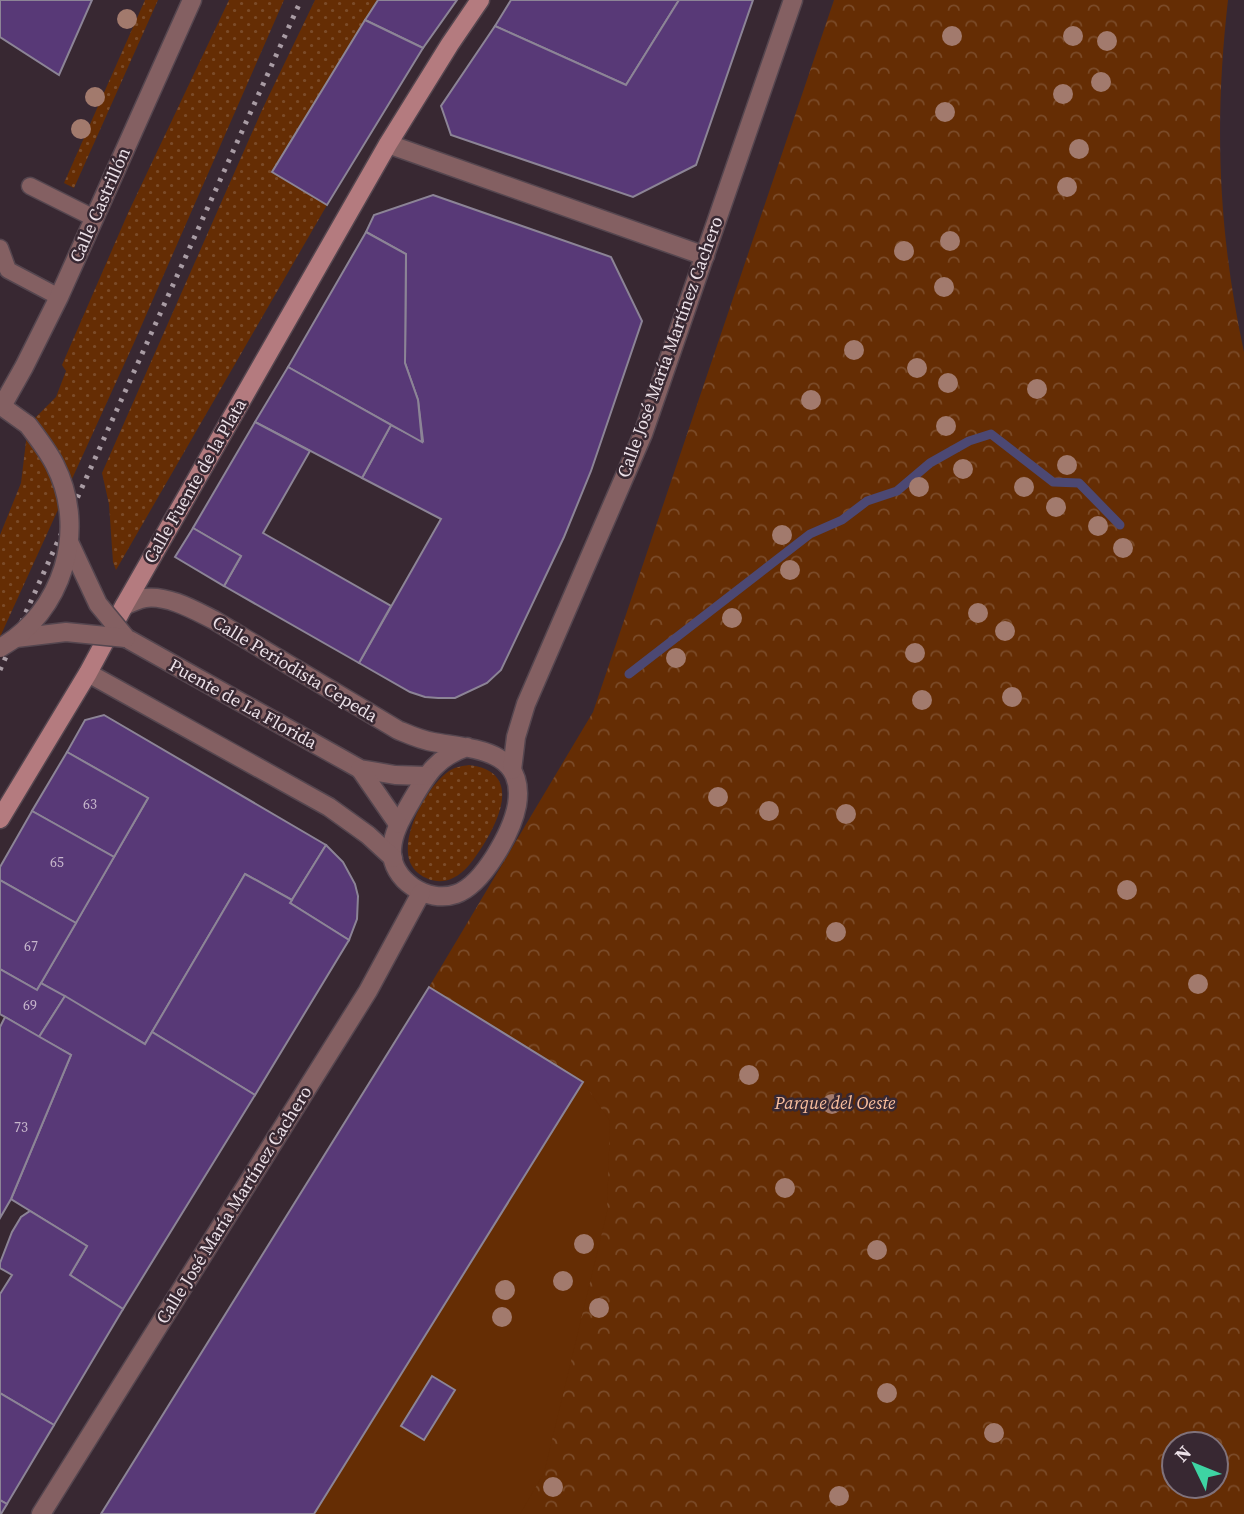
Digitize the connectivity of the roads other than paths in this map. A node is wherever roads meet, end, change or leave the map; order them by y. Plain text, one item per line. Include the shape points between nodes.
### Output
1 (192, 0) edge
2 (480, 0) edge
3 (793, 0) edge
4 (388, 144) junction
5 (30, 186) dead end
6 (94, 218) junction
7 (0, 248) edge
8 (705, 256) junction
9 (3, 270) edge
10 (59, 297) junction
11 (1, 405) edge
12 (70, 544) junction
13 (124, 606) junction
14 (16, 638) junction
15 (126, 638) junction
16 (0, 648) edge
17 (88, 673) junction
18 (467, 747) junction
19 (360, 769) junction
20 (512, 770) junction
21 (426, 776) junction
22 (0, 819) edge
23 (398, 824) junction
24 (393, 858) junction
25 (421, 893) junction
26 (41, 1514) edge

1 - 6 street, Calle Castrillón
2 - 4 main road, Calle Fuente de la Plata
3 - 8 street, Calle José María Martínez Cachero
4 - 8 street
4 - 13 main road, Calle Fuente de la Plata
5 - 6 lane
6 - 10 street, Calle Castrillón
7 - 9 lane
8 - 20 street, Calle José María Martínez Cachero via 643,434 526,704
9 - 10 lane
10 - 11 street, Calle Castrillón
11 - 12 street, bridge via 28,425 56,467 64,488
12 - 14 street, bridge via 54,592
12 - 15 street, Puente de La Florida, bridge via 98,604
13 - 17 main road, Calle Fuente de la Plata
13 - 18 street, Calle Periodista Cepeda via 145,598 190,609 398,730 419,739
14 - 15 street, Puente de La Florida, bridge via 66,632
14 - 16 street, bridge
15 - 19 street, Puente de La Florida
17 - 22 main road, Calle Fuente de la Plata
17 - 24 street via 329,807
18 - 20 street via 494,754
18 - 21 street via 445,755
19 - 21 street, Puente de La Florida
19 - 23 street, Puente de La Florida
20 - 25 street via 517,791 515,813 488,867 472,885 453,895
21 - 23 street
23 - 24 street
24 - 25 street via 407,882
25 - 26 street, Calle José María Martínez Cachero via 368,991

